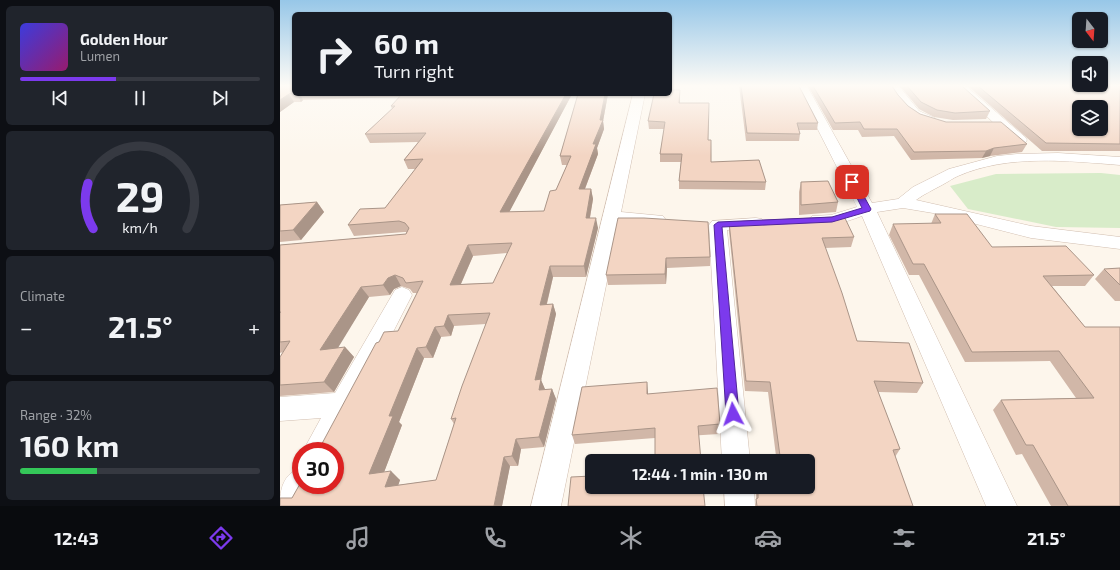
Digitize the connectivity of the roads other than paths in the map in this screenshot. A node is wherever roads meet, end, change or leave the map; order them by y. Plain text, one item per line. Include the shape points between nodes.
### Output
1 (635, 110) edge
2 (814, 110) edge
3 (912, 110) edge
4 (987, 110) edge
5 (942, 124) edge
6 (988, 124) edge
7 (1003, 124) junction
8 (1038, 157) junction
9 (1120, 160) edge
10 (903, 203) junction
11 (867, 209) junction
12 (611, 216) junction
13 (672, 221) edge
14 (802, 221) edge
15 (771, 222) edge
16 (1120, 243) edge
17 (402, 295) dead end
18 (343, 404) junction
19 (280, 409) edge
20 (322, 442) edge
21 (735, 454) edge
22 (294, 494) edge
23 (739, 494) edge
24 (288, 506) edge
25 (546, 506) edge
26 (740, 506) edge
27 (1002, 506) edge

1 - 12 street
2 - 11 street
3 - 5 street via 927,121
4 - 7 street
6 - 7 street
7 - 8 street
8 - 9 street
8 - 10 street via 1014,158 957,171 926,186
10 - 11 street
10 - 16 street via 1031,232
11 - 14 street via 832,220
11 - 27 street
12 - 13 street
12 - 25 street
15 - 21 street via 710,224
17 - 18 street
18 - 19 street
18 - 20 street
22 - 24 street
23 - 26 street

